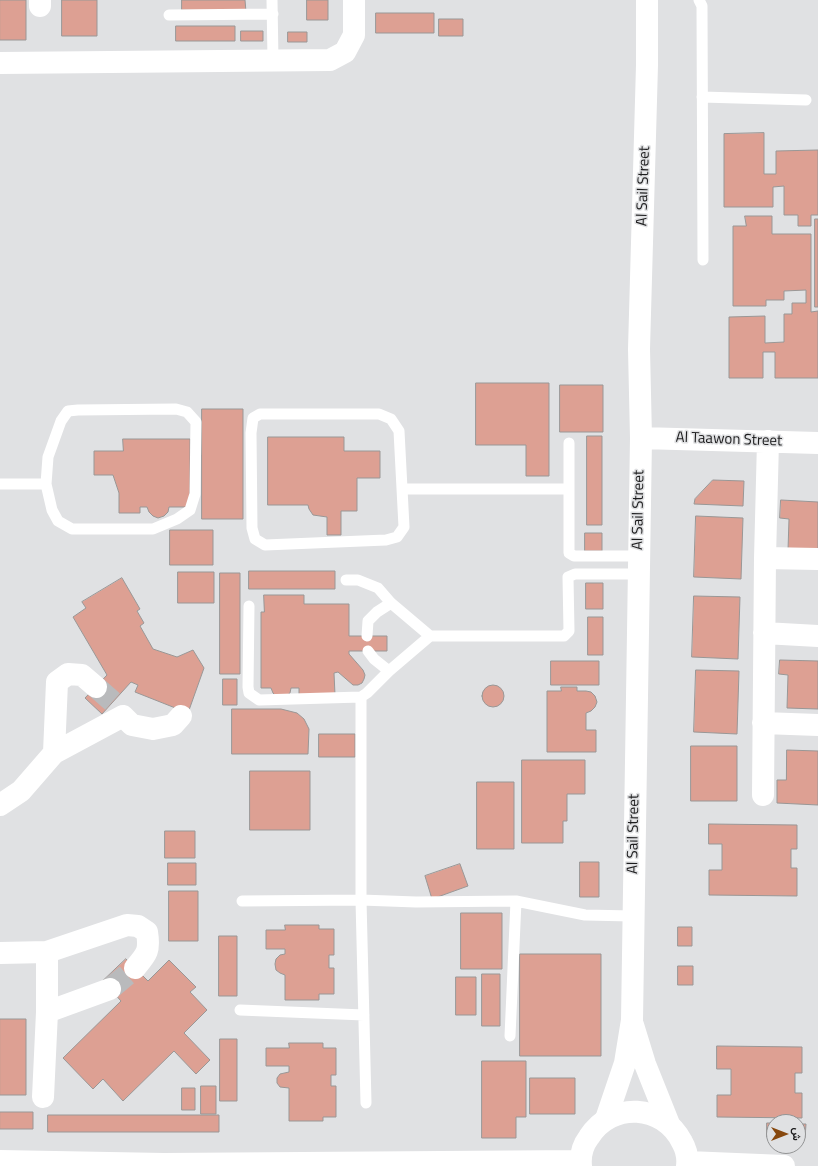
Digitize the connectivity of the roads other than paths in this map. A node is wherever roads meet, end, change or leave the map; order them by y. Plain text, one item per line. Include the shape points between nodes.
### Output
1 (272, 0) edge
2 (354, 0) edge
3 (647, 0) edge
4 (700, 0) edge
5 (272, 14) junction
6 (169, 15) dead end
7 (273, 60) junction
8 (0, 63) edge
9 (702, 98) junction
10 (806, 100) dead end
11 (703, 260) dead end
12 (640, 438) junction
13 (768, 442) junction
14 (569, 443) dead end
15 (818, 443) edge
16 (0, 484) edge
17 (46, 484) junction
18 (569, 488) junction
19 (403, 489) junction
20 (765, 558) junction
21 (818, 559) edge
22 (638, 565) junction
23 (346, 580) dead end
24 (391, 603) junction
25 (250, 606) dead end
26 (764, 633) junction
27 (367, 636) dead end
28 (430, 636) junction
29 (818, 636) edge
30 (368, 651) dead end
31 (389, 671) junction
32 (96, 687) tunnel mouth
33 (361, 697) junction
34 (181, 716) dead end
35 (763, 723) junction
36 (818, 725) edge
37 (54, 753) junction
38 (763, 795) dead end
39 (0, 806) edge
40 (361, 900) junction
41 (242, 901) dead end
42 (516, 901) junction
43 (632, 916) junction
44 (0, 952) edge
45 (47, 952) junction
46 (135, 968) tunnel mouth
47 (110, 990) tunnel mouth
48 (240, 1010) dead end
49 (47, 1012) junction
50 (364, 1015) junction
51 (632, 1020) junction
52 (510, 1036) dead end
53 (44, 1097) dead end
54 (366, 1103) dead end
55 (606, 1119) junction
56 (669, 1124) junction
57 (0, 1161) edge
58 (580, 1163) edge
59 (688, 1164) edge
60 (784, 1166) edge

1 - 5 lane
2 - 7 street via 354,35 345,52 330,60
3 - 12 street, Al Sail Street
4 - 9 lane
5 - 6 lane
5 - 7 lane
7 - 8 street
9 - 10 lane
9 - 11 lane
12 - 13 street, Al Taawon Street
12 - 22 street, Al Sail Street
13 - 15 street, Al Taawon Street
13 - 20 street
14 - 18 lane
16 - 17 lane
17 - 17 lane via 52,510 58,521 72,529 153,530 178,519 190,510 195,494 196,422 187,412 176,409 68,412 61,422 48,457
18 - 19 lane
18 - 22 lane via 569,553 574,556
19 - 19 lane via 399,431 391,419 378,414 260,414 253,418 252,528 255,540 265,545 386,540 397,537 404,527
20 - 21 street
20 - 26 street
22 - 28 lane via 575,574 568,578 569,631 564,636
22 - 43 street, Al Sail Street
23 - 24 lane via 358,580 378,588
24 - 27 lane via 368,621
24 - 28 lane
25 - 33 lane via 249,693 259,700
26 - 29 street
26 - 35 street
28 - 31 lane
30 - 31 lane
31 - 33 lane
32 - 37 street via 82,675 68,674 57,682
33 - 40 lane
34 - 37 street via 173,725 153,729 132,725 118,709
35 - 36 street
35 - 38 street
37 - 39 street via 21,791
40 - 41 lane
40 - 42 lane
40 - 50 lane
42 - 43 lane via 585,915
42 - 52 lane
43 - 51 street, Al Sail Street
44 - 45 street
45 - 46 street via 127,925 138,926 147,932 149,944 146,955
45 - 49 street
47 - 49 street
48 - 50 lane
49 - 53 street
50 - 54 lane
51 - 55 street, Al Sail Street via 625,1063
51 - 56 street, Al Sail Street via 645,1064
55 - 56 street via 638,1111
55 - 58 street via 593,1130 584,1144
56 - 59 street via 679,1135
57 - 58 street via 164,1164
59 - 60 street

